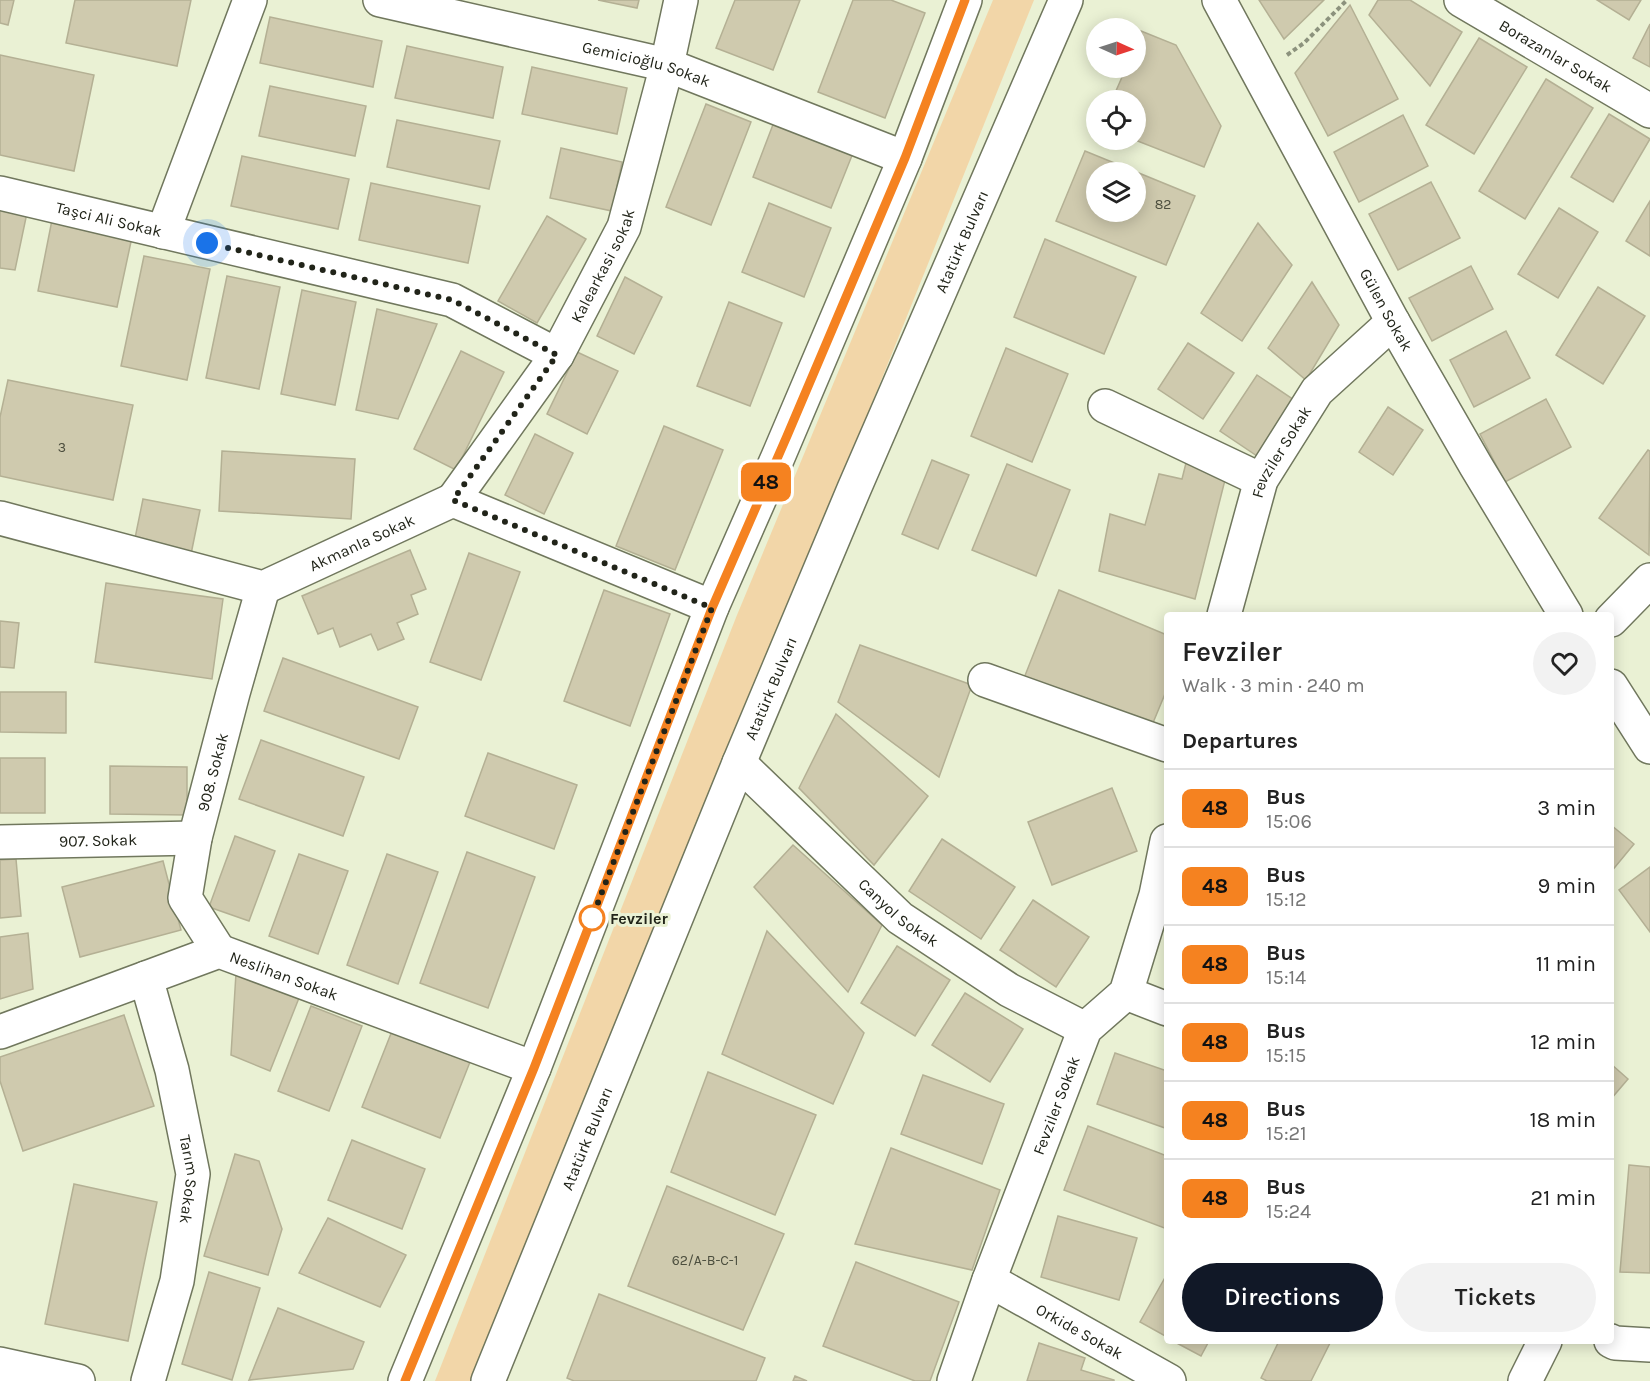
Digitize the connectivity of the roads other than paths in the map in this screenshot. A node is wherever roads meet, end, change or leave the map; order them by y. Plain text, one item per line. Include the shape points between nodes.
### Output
1 (250, 0) edge
2 (380, 0) edge
3 (681, 0) edge
4 (965, 0) edge
5 (1066, 0) edge
6 (1219, 0) edge
7 (1461, 0) edge
8 (667, 65) junction
9 (1650, 111) edge
10 (905, 158) junction
11 (0, 193) edge
12 (163, 232) junction
13 (1393, 322) junction
14 (557, 355) junction
15 (1105, 406) dead end
16 (1261, 480) junction
17 (453, 500) junction
18 (0, 518) edge
19 (1650, 580) edge
20 (263, 588) junction
21 (712, 608) junction
22 (1225, 612) edge
23 (1564, 612) edge
24 (1614, 617) edge
25 (985, 680) dead end
26 (1614, 692) edge
27 (1164, 744) edge
28 (1650, 747) edge
29 (739, 763) junction
30 (195, 838) junction
31 (0, 842) edge
32 (1164, 856) edge
33 (219, 951) junction
34 (146, 978) junction
35 (1126, 993) junction
36 (1164, 1009) edge
37 (1085, 1029) junction
38 (0, 1032) edge
39 (534, 1068) junction
40 (989, 1280) junction
41 (1614, 1342) edge
42 (1544, 1344) edge
43 (1650, 1345) edge
44 (0, 1364) edge
45 (78, 1381) edge
46 (148, 1381) edge
47 (405, 1381) edge
48 (488, 1381) edge
49 (954, 1381) edge
50 (1168, 1381) edge
51 (1525, 1381) edge

1 - 12 street
2 - 8 street, Gemicioğlu Sokak
3 - 8 street, Kalearkasi sokak
4 - 10 street
5 - 29 street, Atatürk Bulvarı
6 - 13 street, Gülen Sokak
7 - 9 street, Borazanlar Sokak
8 - 10 street, Gemicioğlu Sokak
8 - 14 street, Kalearkasi sokak via 624,227
10 - 21 street
11 - 12 street, Taşci Ali Sokak
12 - 14 street, Taşci Ali Sokak via 452,300
13 - 16 street, Fevziler Sokak via 1317,391
13 - 23 street, Gülen Sokak
14 - 17 street, Kalearkasi sokak
15 - 16 street
16 - 22 street, Fevziler Sokak
17 - 20 street, Akmanla Sokak
17 - 21 street
18 - 20 street
19 - 24 street
20 - 30 street, 908. Sokak
21 - 39 street
25 - 27 street
26 - 28 street
29 - 37 street, Canyol Sokak via 900,918 1010,990
29 - 48 street, Atatürk Bulvarı
30 - 31 street, 907. Sokak
30 - 33 street, 908. Sokak via 185,898
32 - 35 street
33 - 34 street, Neslihan Sokak
33 - 39 street, Neslihan Sokak
34 - 38 street, Neslihan Sokak
34 - 46 street, Tarım Sokak via 172,1070 193,1174 177,1281
35 - 36 street
35 - 37 street, Fevziler Sokak
37 - 40 street, Fevziler Sokak
39 - 47 street
40 - 49 street, Fevziler Sokak
40 - 50 street, Orkide Sokak
41 - 43 street
42 - 51 street
44 - 45 street

